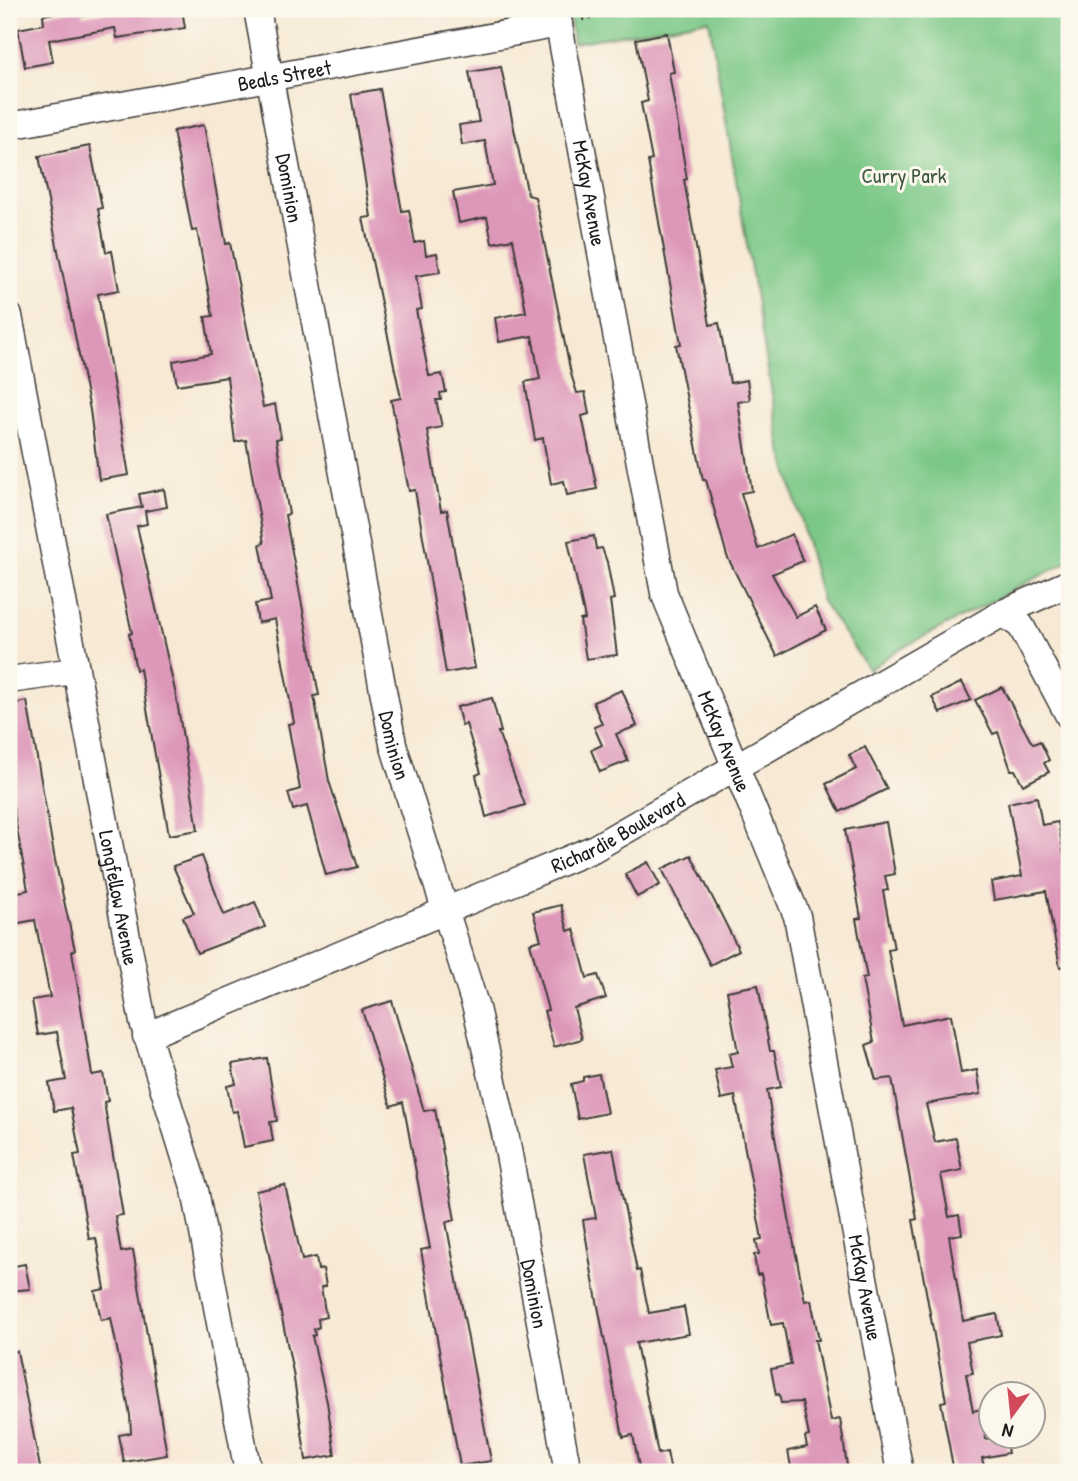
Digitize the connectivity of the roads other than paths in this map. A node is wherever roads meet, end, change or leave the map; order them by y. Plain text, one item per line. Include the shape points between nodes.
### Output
1 (257, 9) edge
2 (564, 18) edge
3 (270, 79) junction
4 (9, 126) edge
5 (9, 316) edge
6 (1069, 583) edge
7 (1003, 613) junction
8 (74, 671) junction
9 (9, 680) edge
10 (1069, 716) edge
11 (737, 768) junction
12 (446, 910) junction
13 (146, 1037) junction
14 (248, 1472) edge
15 (568, 1472) edge
16 (900, 1472) edge

1 - 3 street, Dominion
2 - 3 street, Beals Street
2 - 11 street, McKay Avenue via 664,593
3 - 4 street, Beals Street
3 - 12 street, Dominion via 393,744
5 - 8 street, Longfellow Avenue
6 - 7 street, Richardie Boulevard
7 - 10 street via 1021,626
7 - 11 street, Richardie Boulevard
8 - 9 street
8 - 13 street, Longfellow Avenue
11 - 12 street, Richardie Boulevard via 593,849
11 - 16 street, McKay Avenue via 797,916
12 - 13 street, Richardie Boulevard
12 - 15 street, Dominion via 476,1009 505,1133
13 - 14 street, Longfellow Avenue via 195,1190

